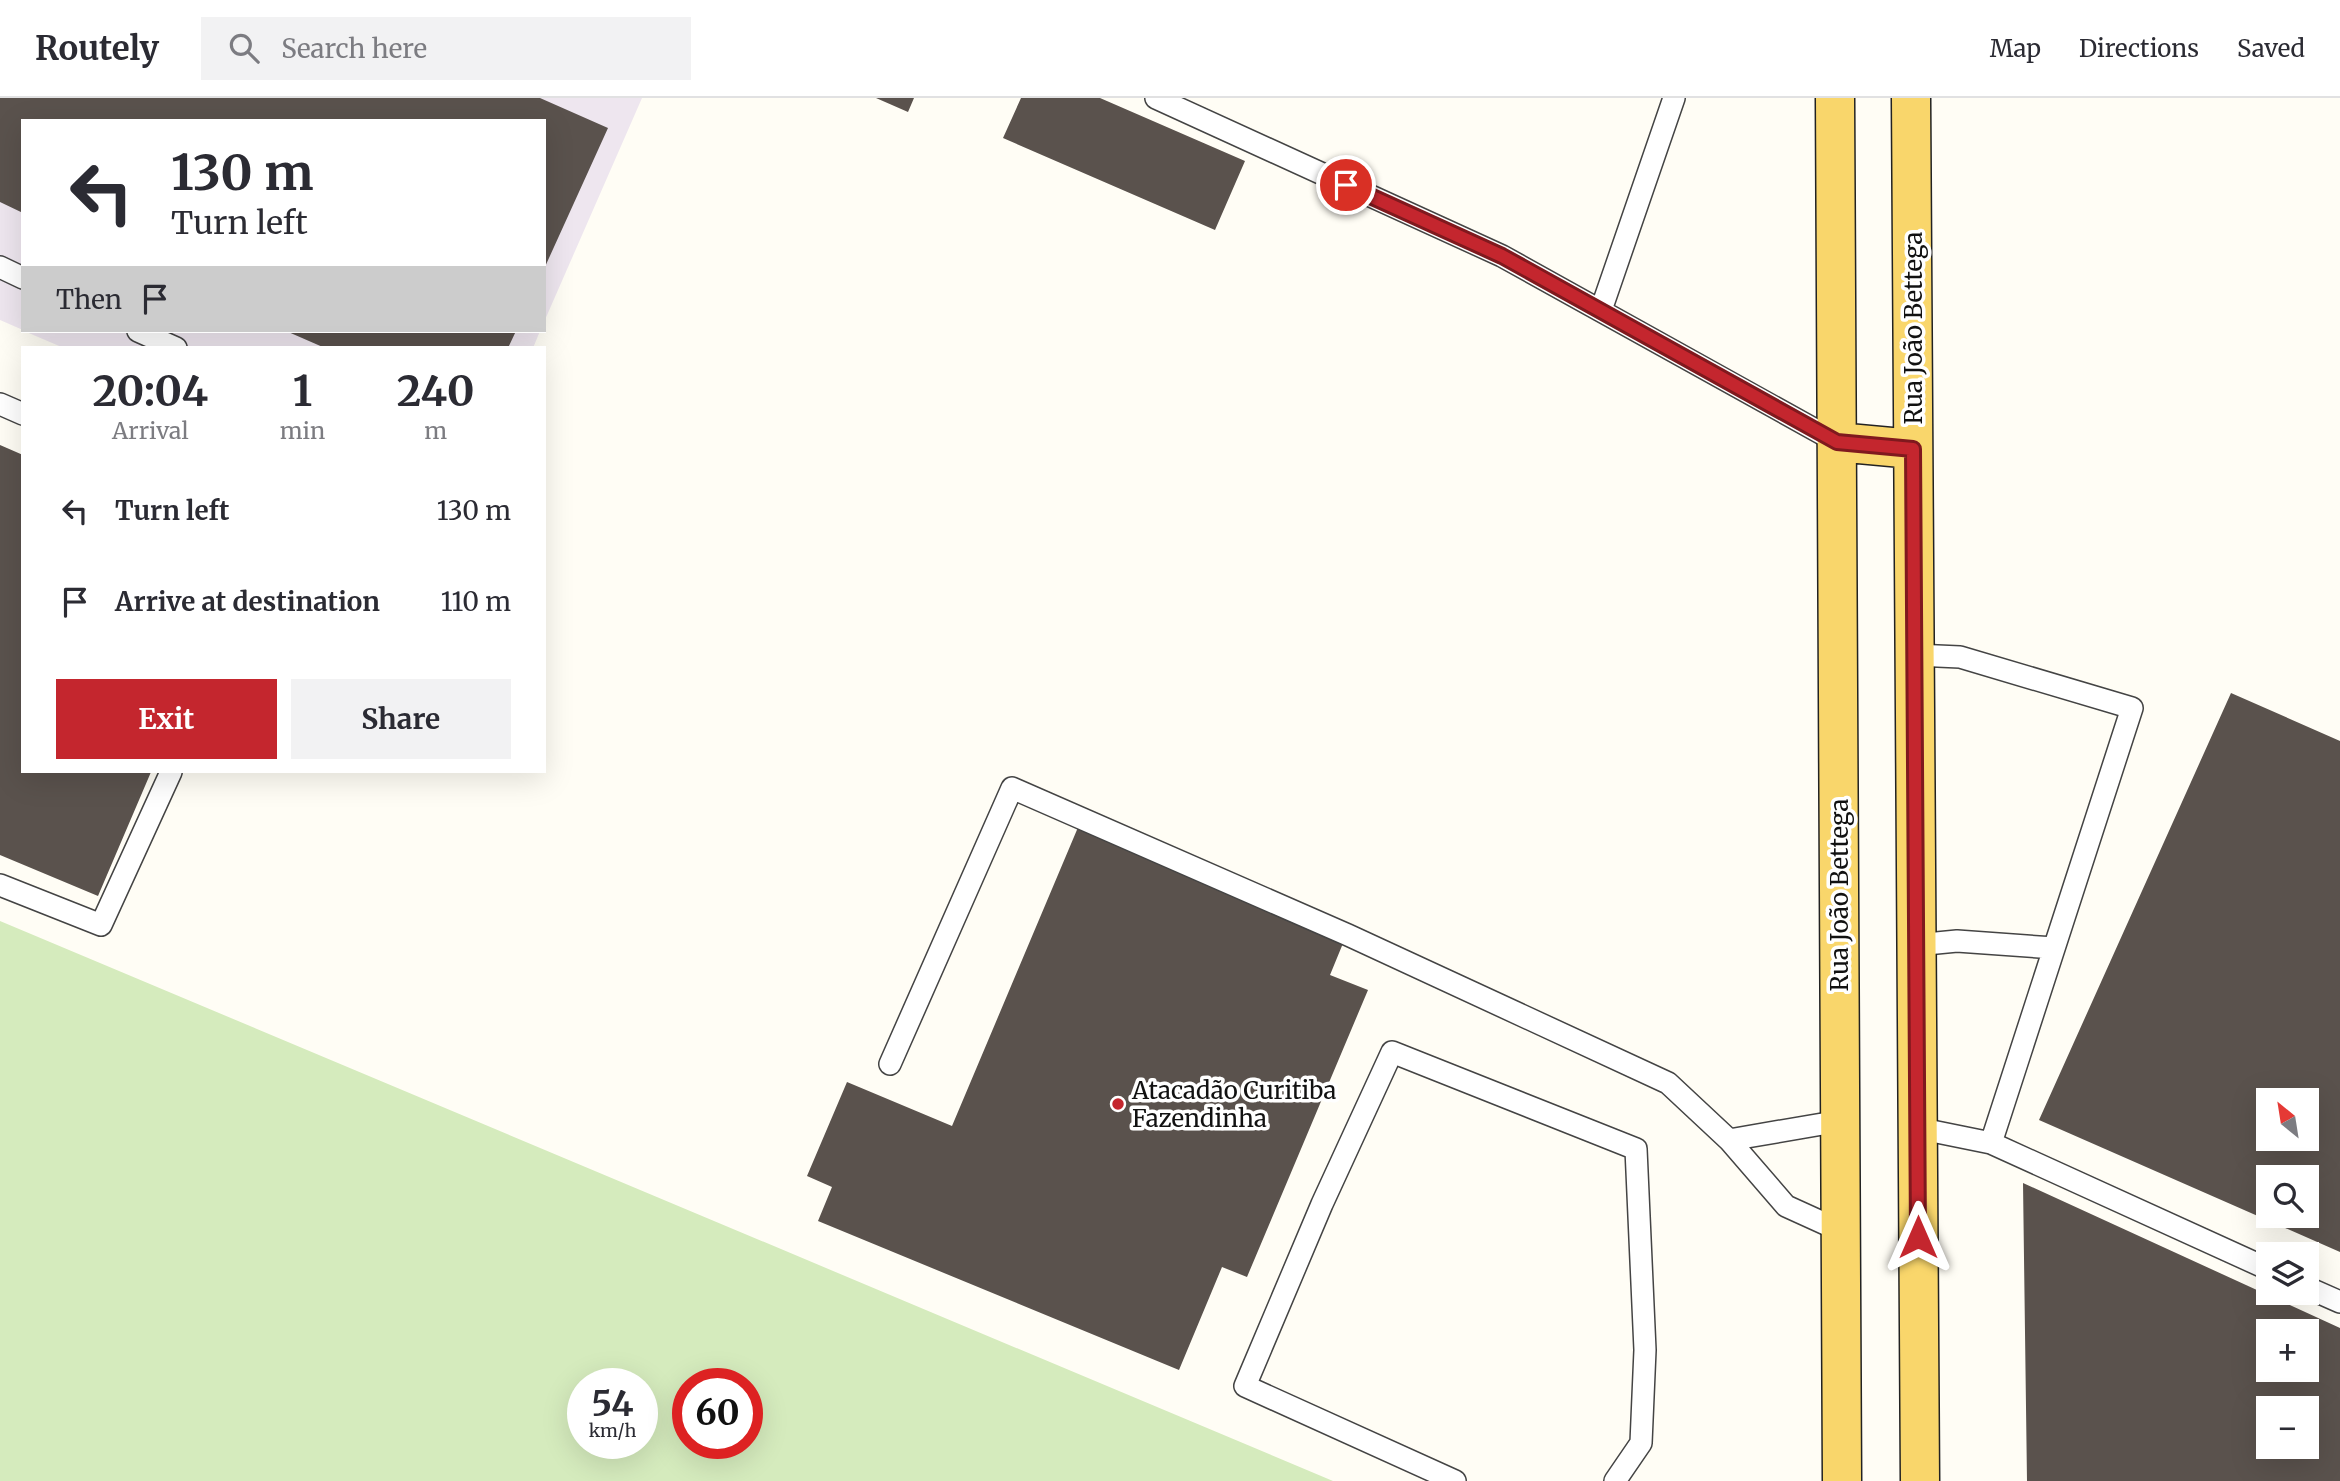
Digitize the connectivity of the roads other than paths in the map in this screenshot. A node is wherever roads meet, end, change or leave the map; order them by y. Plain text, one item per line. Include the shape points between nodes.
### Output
1 (1156, 98) edge
2 (1674, 98) edge
3 (1835, 98) edge
4 (1911, 98) edge
5 (0, 268) edge
6 (21, 277) edge
7 (1601, 310) junction
8 (142, 333) edge
9 (172, 346) edge
10 (0, 404) edge
11 (21, 413) edge
12 (1837, 442) junction
13 (1913, 449) junction
14 (1915, 656) junction
15 (171, 773) edge
16 (0, 885) edge
17 (1916, 945) junction
18 (2054, 948) junction
19 (890, 1064) dead end
20 (1840, 1121) junction
21 (1917, 1128) junction
22 (1729, 1140) junction
23 (1992, 1143) junction
24 (1841, 1231) junction
25 (2256, 1264) edge
26 (2319, 1293) edge
27 (2340, 1302) edge
28 (1455, 1481) edge
29 (1615, 1481) edge
30 (1842, 1481) edge
31 (1920, 1481) edge

1 - 7 lane via 1502,256
2 - 7 lane
3 - 12 main road, Rua João Bettega
4 - 13 main road, Rua João Bettega
5 - 6 lane
7 - 12 lane
8 - 9 lane
10 - 11 lane
12 - 13 main road
12 - 20 main road, Rua João Bettega
13 - 14 main road, Rua João Bettega
14 - 17 main road, Rua João Bettega
14 - 18 lane via 1960,657 2132,708
15 - 16 lane via 101,925
17 - 18 lane via 1957,941
17 - 21 main road, Rua João Bettega
18 - 23 lane
19 - 22 lane via 1012,788 1348,935 1668,1083
20 - 22 lane
20 - 24 main road, Rua João Bettega
21 - 23 lane
21 - 31 main road, Rua João Bettega
22 - 24 lane via 1786,1206
23 - 25 lane
24 - 30 main road, Rua João Bettega
26 - 27 lane
28 - 29 lane via 1245,1386 1392,1052 1636,1150 1645,1350 1641,1443

